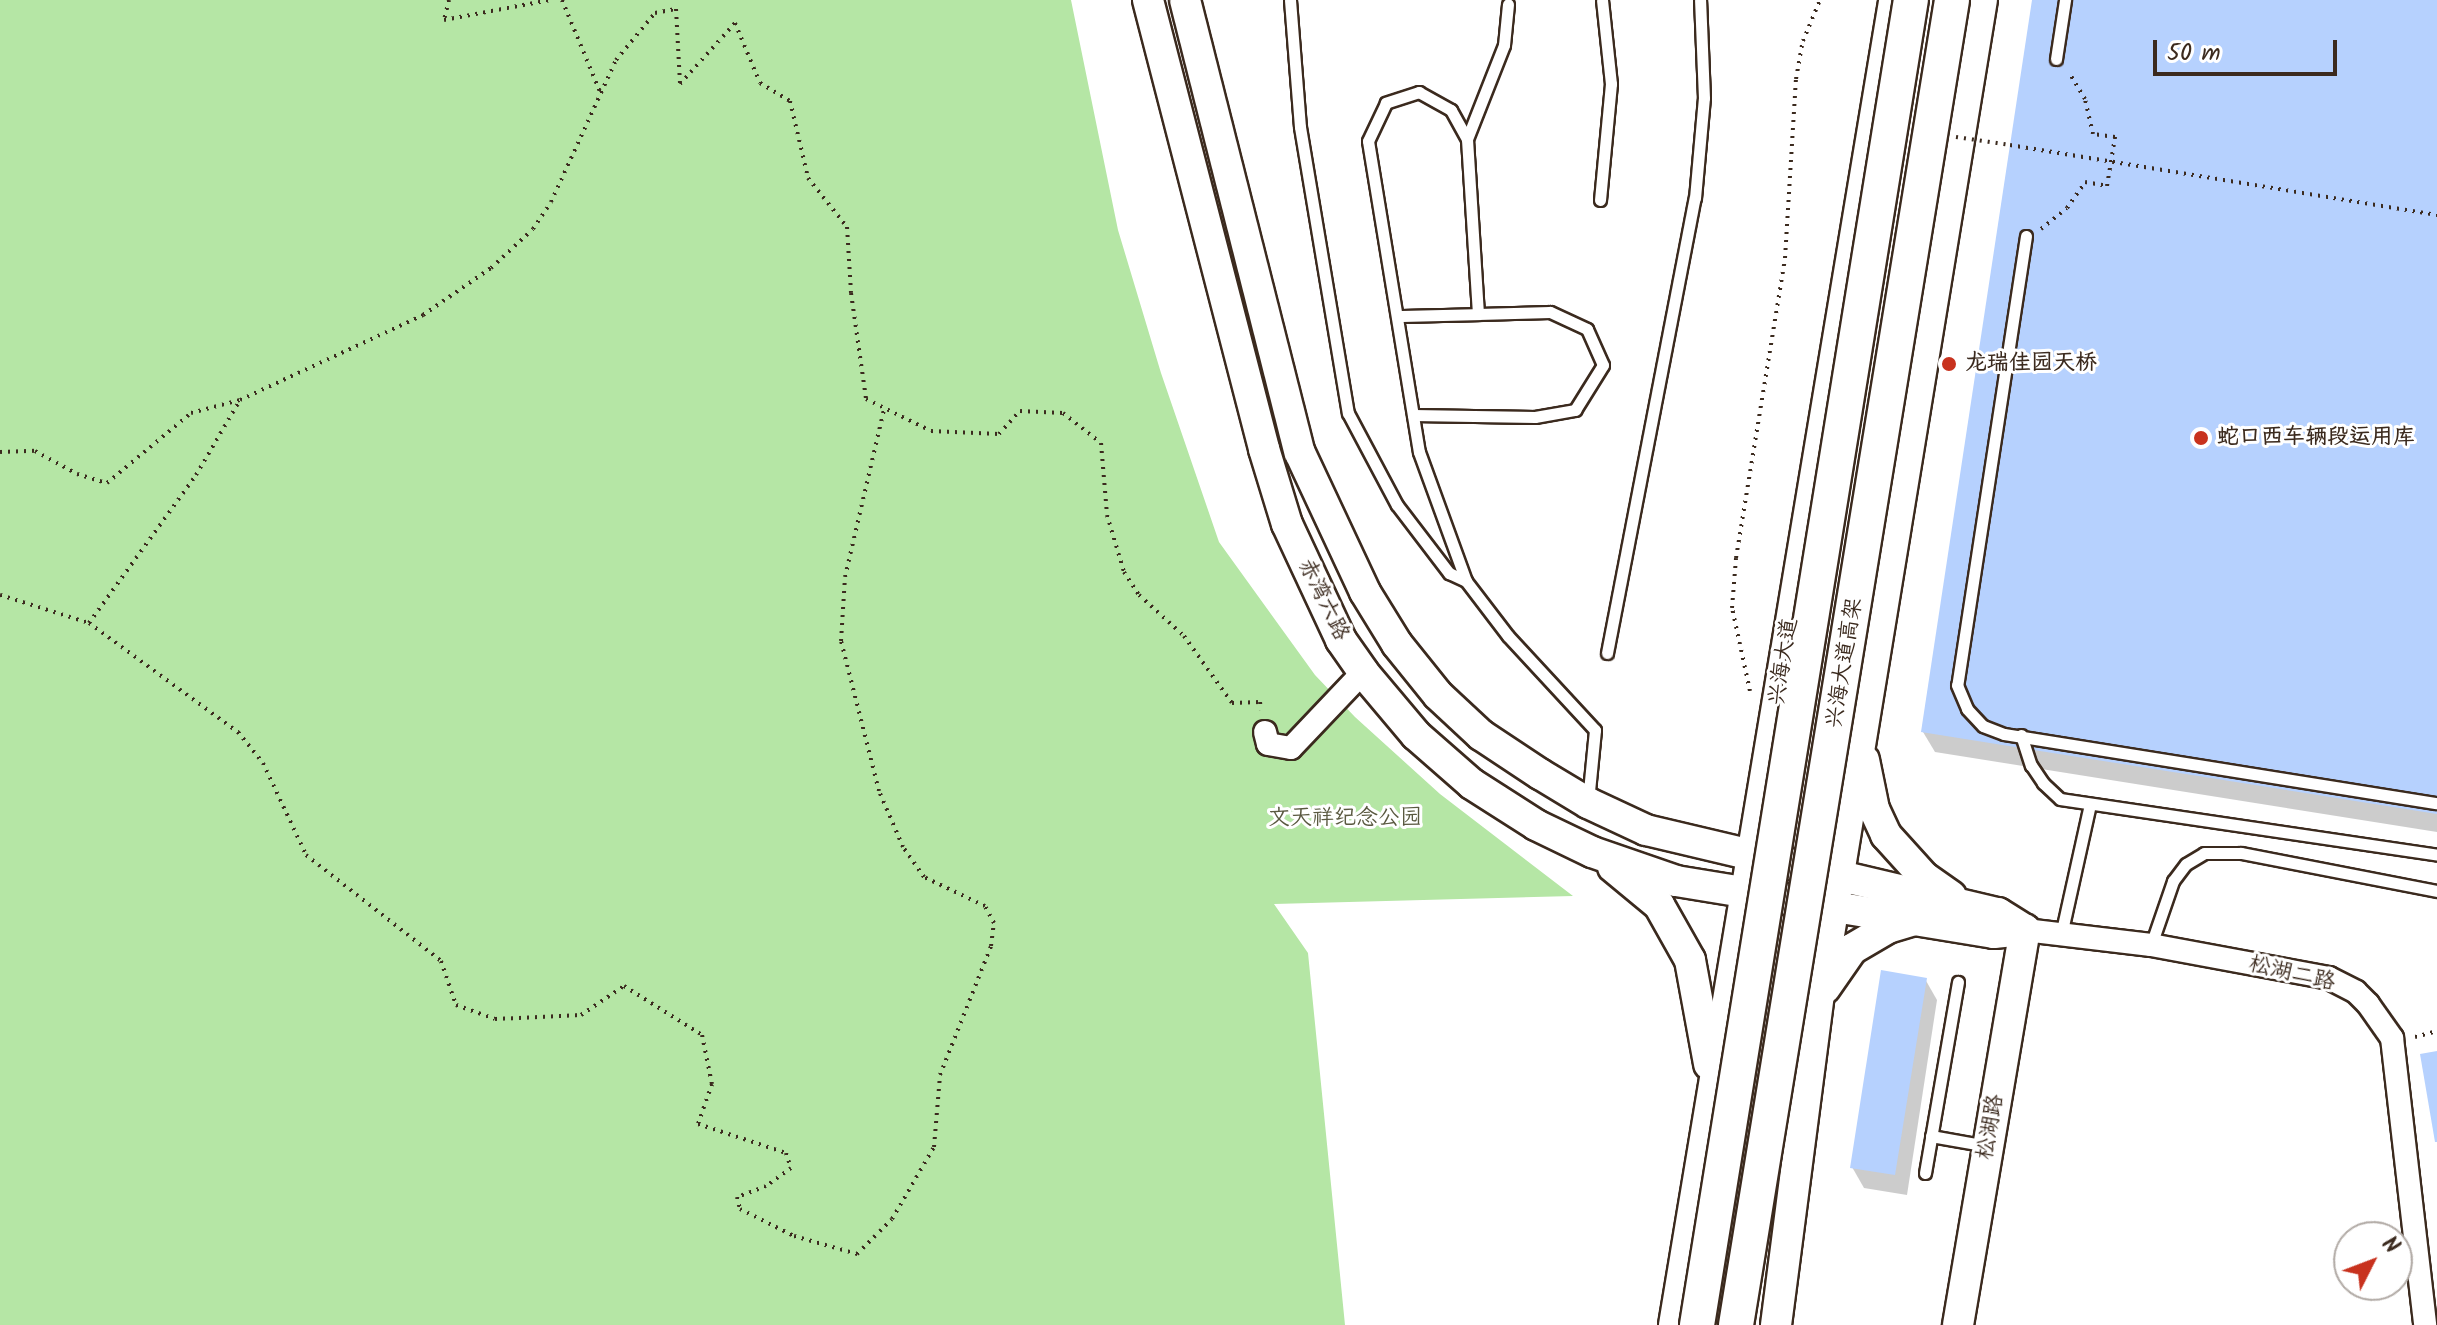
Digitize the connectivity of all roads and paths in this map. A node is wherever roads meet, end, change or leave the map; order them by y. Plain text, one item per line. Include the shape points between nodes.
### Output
1 (449, 0) edge
2 (550, 0) edge
3 (562, 0) edge
4 (1148, 0) edge
5 (1185, 0) edge
6 (1290, 0) edge
7 (1602, 0) edge
8 (1700, 0) edge
9 (1820, 0) edge
10 (1894, 0) edge
11 (1911, 0) edge
12 (1952, 0) edge
13 (1982, 0) edge
14 (2065, 0) edge
15 (1508, 4) dead end
16 (2056, 59) joint
17 (601, 94) junction
18 (1467, 139) junction
19 (2010, 145) dead end
20 (2111, 162) junction
21 (1600, 200) dead end
22 (2437, 215) edge
23 (2026, 236) joint
24 (1478, 314) junction
25 (1397, 316) junction
26 (240, 400) junction
27 (884, 409) junction
28 (1413, 415) junction
29 (0, 452) edge
30 (1466, 581) junction
31 (0, 595) edge
32 (89, 623) junction
33 (1607, 653) dead end
34 (1363, 672) junction
35 (1752, 696) dead end
36 (1265, 732) joint
37 (1861, 734) junction
38 (2021, 735) dead end
39 (1588, 803) junction
40 (2437, 803) edge
41 (2090, 804) junction
42 (1592, 852) junction
43 (1752, 855) junction
44 (2437, 855) edge
45 (1839, 874) junction
46 (2437, 891) edge
47 (1745, 895) junction
48 (1834, 905) junction
49 (1966, 906) junction
50 (1915, 920) junction
51 (2025, 930) junction
52 (2061, 935) junction
53 (2151, 945) junction
54 (1958, 982) dead end
55 (1819, 996) junction
56 (1713, 1094) junction
57 (1931, 1136) junction
58 (1988, 1146) junction
59 (1925, 1173) dead end
60 (1674, 1325) edge
61 (1697, 1325) edge
62 (1736, 1325) edge
63 (1776, 1325) edge
64 (1958, 1325) edge
65 (2425, 1325) edge

1 - 2 path via 444,20
3 - 17 path
4 - 34 street, 赤湾六路 via 1283,509 1318,598
5 - 39 street, 赤湾六路 via 1300,453 1365,592 1438,695 1481,735
6 - 30 lane via 1300,127 1348,413 1397,505 1449,573
7 - 21 lane via 1611,84
8 - 33 lane via 1704,98 1695,198
9 - 35 path via 1803,41 1796,79 1785,258 1736,558 1732,608
10 - 43 street, 兴海大道
11 - 61 main road, 兴海大道高架, bridge
12 - 62 main road, 兴海大道高架, bridge
13 - 37 street
14 - 16 lane
15 - 18 lane via 1504,45
16 - 20 path via 2085,99 2093,134 2115,137
17 - 26 path via 551,202 533,229 491,268 423,315
17 - 27 path via 616,60 655,13 676,9 680,84 735,23 760,83 790,101 808,178 847,227 866,399
18 - 24 lane
18 - 25 lane via 1451,110 1419,92 1386,103 1368,141
19 - 20 path
20 - 22 path
20 - 23 path via 2107,186 2085,182 2055,220
23 - 40 lane via 1957,685 1967,709 1983,726 2004,734
24 - 25 lane
24 - 28 lane via 1550,312 1587,329 1603,365 1575,410 1535,417
25 - 28 lane
26 - 29 path via 191,413 107,483 35,451
26 - 32 path via 196,475
27 - 32 path via 845,577 841,641 879,791 903,847 924,877 985,906 994,923 991,946 940,1075 934,1147 892,1219 857,1254 794,1236 740,1209 737,1197 766,1186 791,1168 786,1153 698,1124 712,1084 702,1035 624,986 581,1015 495,1019 456,1005 441,961 306,855 263,763 238,732
27 - 36 path via 931,431 999,434 1020,411 1063,413 1101,443 1107,515 1124,572 1139,595 1184,636 1232,703 1260,702
28 - 30 lane via 1419,452
30 - 39 lane via 1508,636 1595,730
31 - 32 path
34 - 36 street via 1291,748 1268,744
34 - 42 street, 赤湾六路 via 1416,735 1472,784 1536,825
37 - 45 street
37 - 49 street via 1874,809 1886,835 1924,877
38 - 41 lane via 2043,783 2060,799
39 - 43 street, 赤湾六路 via 1646,830
41 - 44 lane
41 - 52 lane
42 - 47 street, 赤湾六路 via 1676,881
42 - 56 street via 1659,905 1676,932 1690,960 1700,1001
43 - 45 street, 赤湾六路
43 - 47 street, 兴海大道
45 - 48 street
45 - 49 street
46 - 53 lane via 2241,853 2204,853 2173,881
47 - 48 street, 赤湾六路
47 - 56 street, 兴海大道
48 - 50 street
48 - 55 street
49 - 51 street via 1998,913
50 - 51 street via 1994,933
50 - 55 street via 1888,928 1852,949
51 - 52 street, 松湖二路
51 - 58 street, 松湖路
52 - 53 street, 松湖二路
53 - 65 street, 松湖二路 via 2329,978 2356,992 2380,1017 2392,1038
54 - 57 lane
55 - 63 street
56 - 60 street, 兴海大道
57 - 58 lane
57 - 59 lane
58 - 64 street, 松湖路

